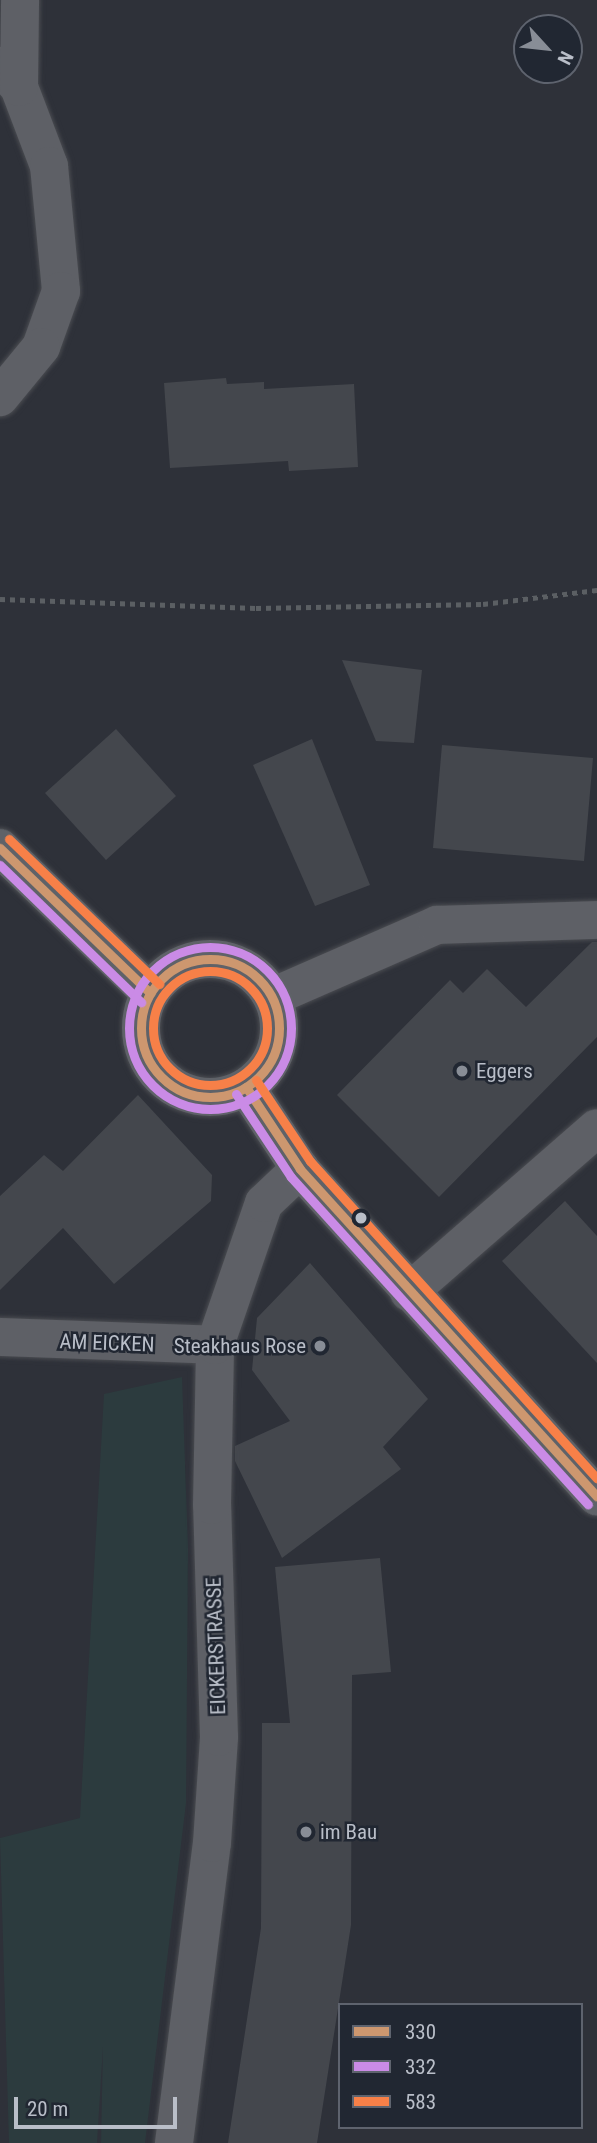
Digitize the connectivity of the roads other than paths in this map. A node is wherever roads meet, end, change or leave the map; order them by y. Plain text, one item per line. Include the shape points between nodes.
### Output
1 (20, 0) edge
2 (9, 76) edge
3 (0, 397) edge
4 (0, 848) edge
5 (597, 920) edge
6 (150, 993) junction
7 (272, 997) junction
8 (246, 1087) junction
9 (597, 1128) edge
10 (300, 1169) junction
11 (409, 1292) junction
12 (0, 1338) edge
13 (215, 1345) junction
14 (597, 1497) edge
15 (174, 2143) edge

1 - 2 street
2 - 3 street via 49,166 61,291 41,347
4 - 6 main road
5 - 7 street via 437,925
6 - 7 main road via 173,970 220,960 251,972
6 - 8 main road via 141,1033 155,1070 169,1084 208,1097
7 - 8 main road via 279,1022 277,1048 260,1077
8 - 10 main road
9 - 11 street
10 - 11 main road
10 - 13 street, EICKERSTRASSE via 264,1203
11 - 14 main road
12 - 13 street, AM EICKEN
13 - 15 street, EICKERSTRASSE via 219,1737 212,1843

